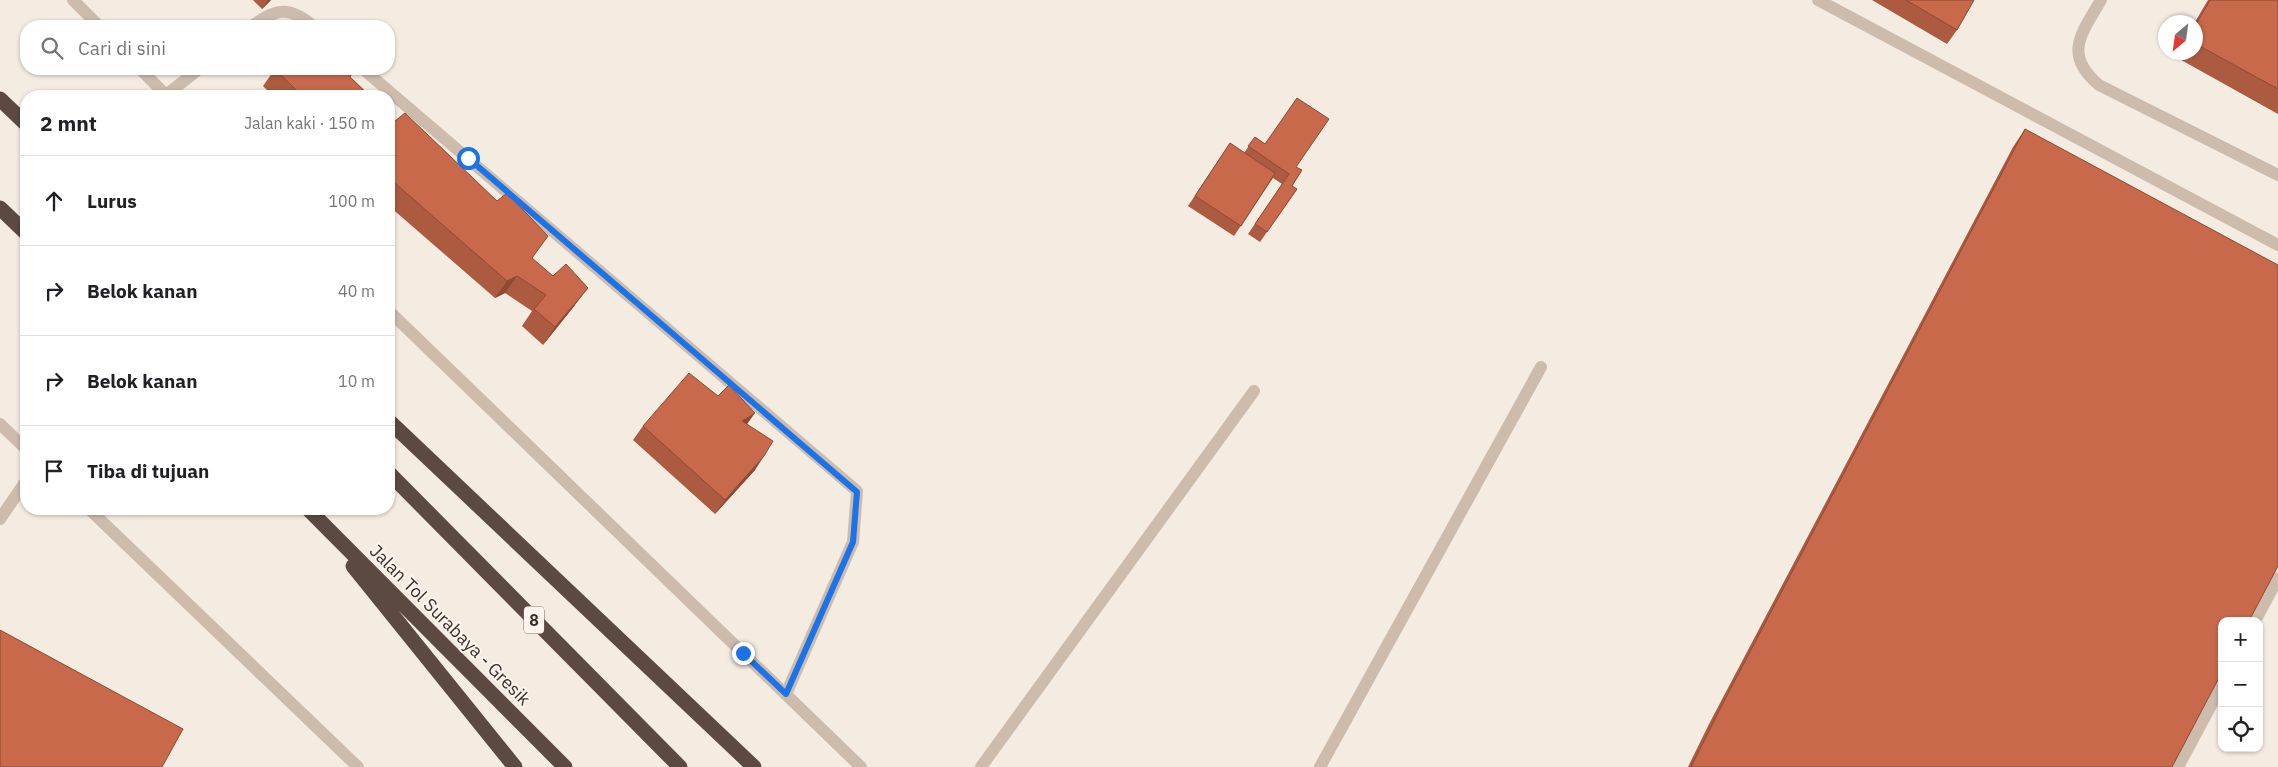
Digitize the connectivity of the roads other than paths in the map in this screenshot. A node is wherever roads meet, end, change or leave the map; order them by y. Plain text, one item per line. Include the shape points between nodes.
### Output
1 (73, 0) edge
2 (1818, 0) edge
3 (2101, 0) edge
4 (93, 20) edge
5 (260, 20) edge
6 (306, 20) edge
7 (146, 75) edge
8 (192, 75) edge
9 (370, 75) edge
10 (160, 90) edge
11 (173, 90) edge
12 (388, 90) edge
13 (395, 96) edge
14 (0, 99) edge
15 (20, 118) edge
16 (2278, 175) edge
17 (0, 208) edge
18 (20, 227) edge
19 (2278, 245) edge
20 (395, 317) edge
21 (1541, 367) dead end
22 (1254, 391) dead end
23 (0, 424) edge
24 (395, 427) edge
25 (20, 443) edge
26 (395, 479) edge
27 (20, 490) edge
28 (95, 515) edge
29 (313, 515) edge
30 (314, 515) edge
31 (0, 519) edge
32 (2278, 578) edge
33 (2258, 617) edge
34 (2218, 692) edge
35 (786, 694) junction
36 (358, 767) edge
37 (515, 767) edge
38 (565, 767) edge
39 (680, 767) edge
40 (754, 767) edge
41 (862, 767) edge
42 (981, 767) edge
43 (1320, 767) edge
44 (2178, 767) edge

1 - 4 street
2 - 19 street
3 - 16 street via 2079,38 2078,60 2086,74 2099,85
5 - 6 street via 284,12
7 - 10 street
8 - 11 street
9 - 12 street
13 - 35 street via 857,492 853,542
14 - 15 highway
17 - 18 highway
20 - 35 street
21 - 43 street
22 - 42 street
23 - 25 street
24 - 40 highway
26 - 39 highway, 8
27 - 31 street
28 - 36 street
29 - 37 highway
30 - 38 highway, Jalan Tol Surabaya - Gresik
32 - 33 street
34 - 44 street
35 - 41 street

